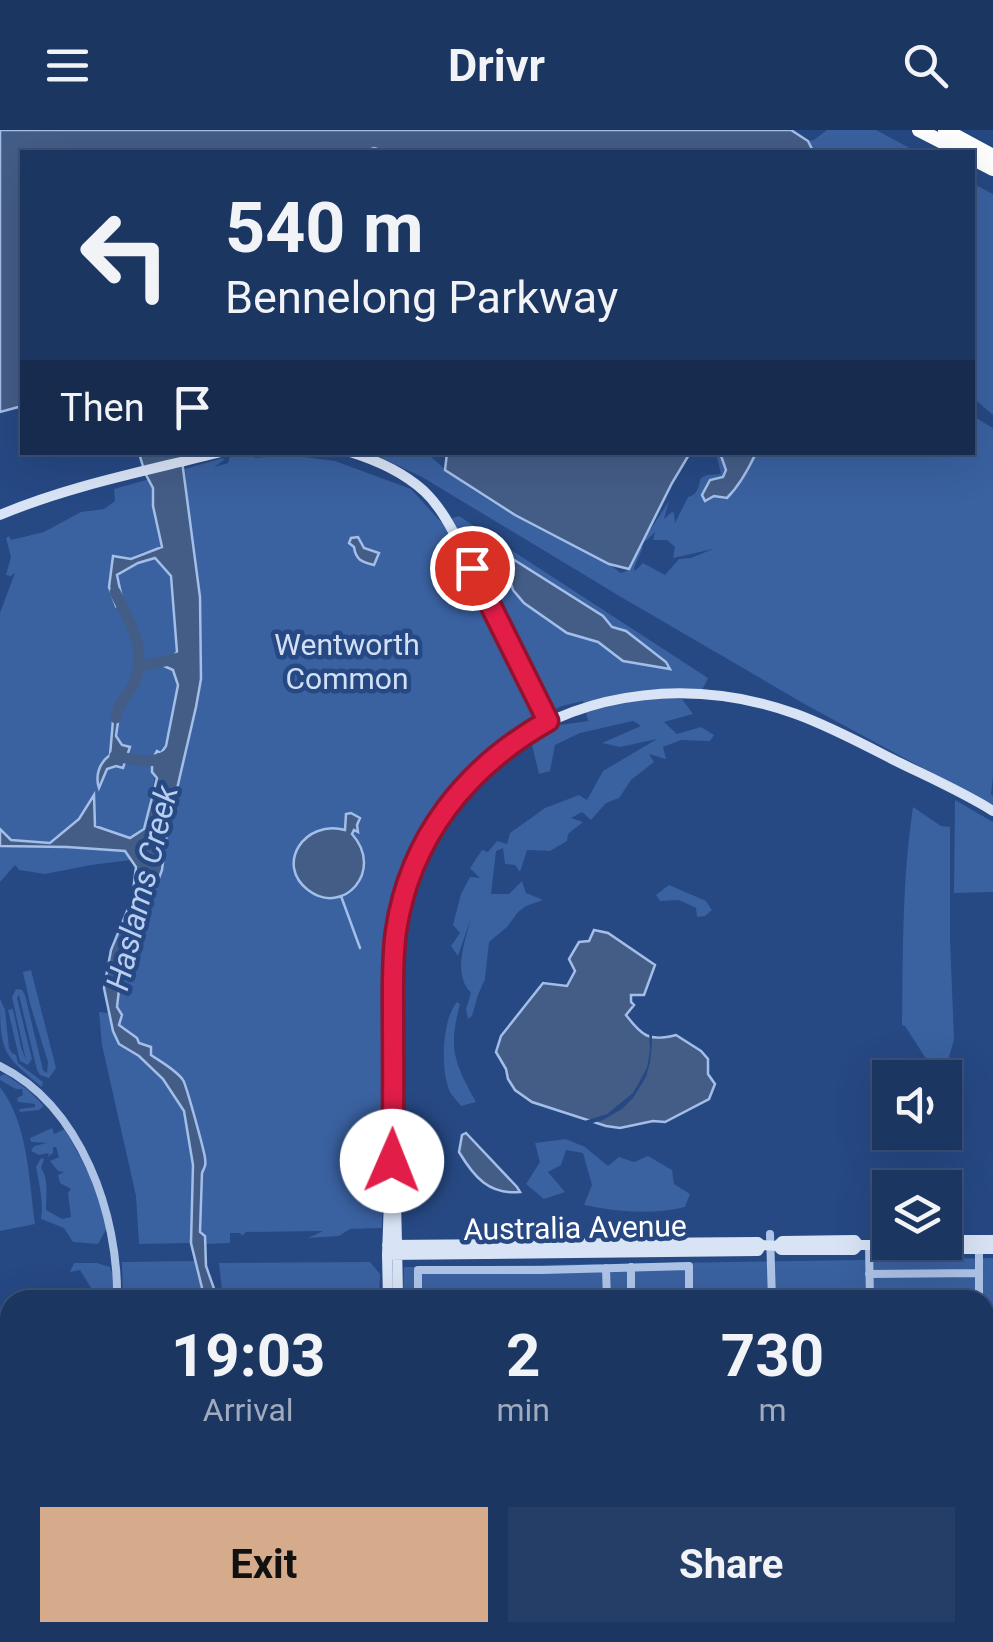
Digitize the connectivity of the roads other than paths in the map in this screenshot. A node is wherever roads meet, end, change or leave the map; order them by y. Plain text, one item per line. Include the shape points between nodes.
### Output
1 (920, 130) edge
2 (945, 130) edge
3 (953, 130) edge
4 (993, 148) edge
5 (958, 150) edge
6 (993, 156) edge
7 (210, 455) edge
8 (358, 455) edge
9 (0, 518) edge
10 (548, 721) junction
11 (993, 811) edge
12 (0, 1066) edge
13 (962, 1240) edge
14 (993, 1240) edge
15 (770, 1243) junction
16 (872, 1244) edge
17 (868, 1245) junction
18 (392, 1250) junction
19 (980, 1250) junction
20 (993, 1250) edge
21 (542, 1258) junction
22 (606, 1268) junction
23 (630, 1268) junction
24 (979, 1273) junction
25 (870, 1274) junction
26 (117, 1290) edge
27 (389, 1290) edge
28 (397, 1290) edge
29 (418, 1290) edge
30 (607, 1290) edge
31 (631, 1290) edge
32 (690, 1290) edge
33 (772, 1290) edge
34 (870, 1290) edge
35 (979, 1290) edge

1 - 5 highway
2 - 6 highway
3 - 4 highway
7 - 9 street
8 - 10 street via 405,476 440,508
10 - 11 street via 633,696 743,700 826,727
10 - 18 street via 468,782 409,878 394,956
12 - 26 street via 56,1113 88,1164 110,1222
13 - 14 street
15 - 17 street, Australia Avenue
15 - 21 street, Australia Avenue
15 - 33 street
16 - 17 street, Australia Avenue
17 - 19 street, Australia Avenue
17 - 25 street
18 - 21 street, Australia Avenue
18 - 27 street
18 - 28 street
19 - 20 street, Australia Avenue
19 - 24 street
21 - 22 street
21 - 29 street via 418,1270
22 - 23 street
22 - 30 street
23 - 31 street
23 - 32 street via 689,1266
24 - 25 street
24 - 35 street
25 - 34 street

